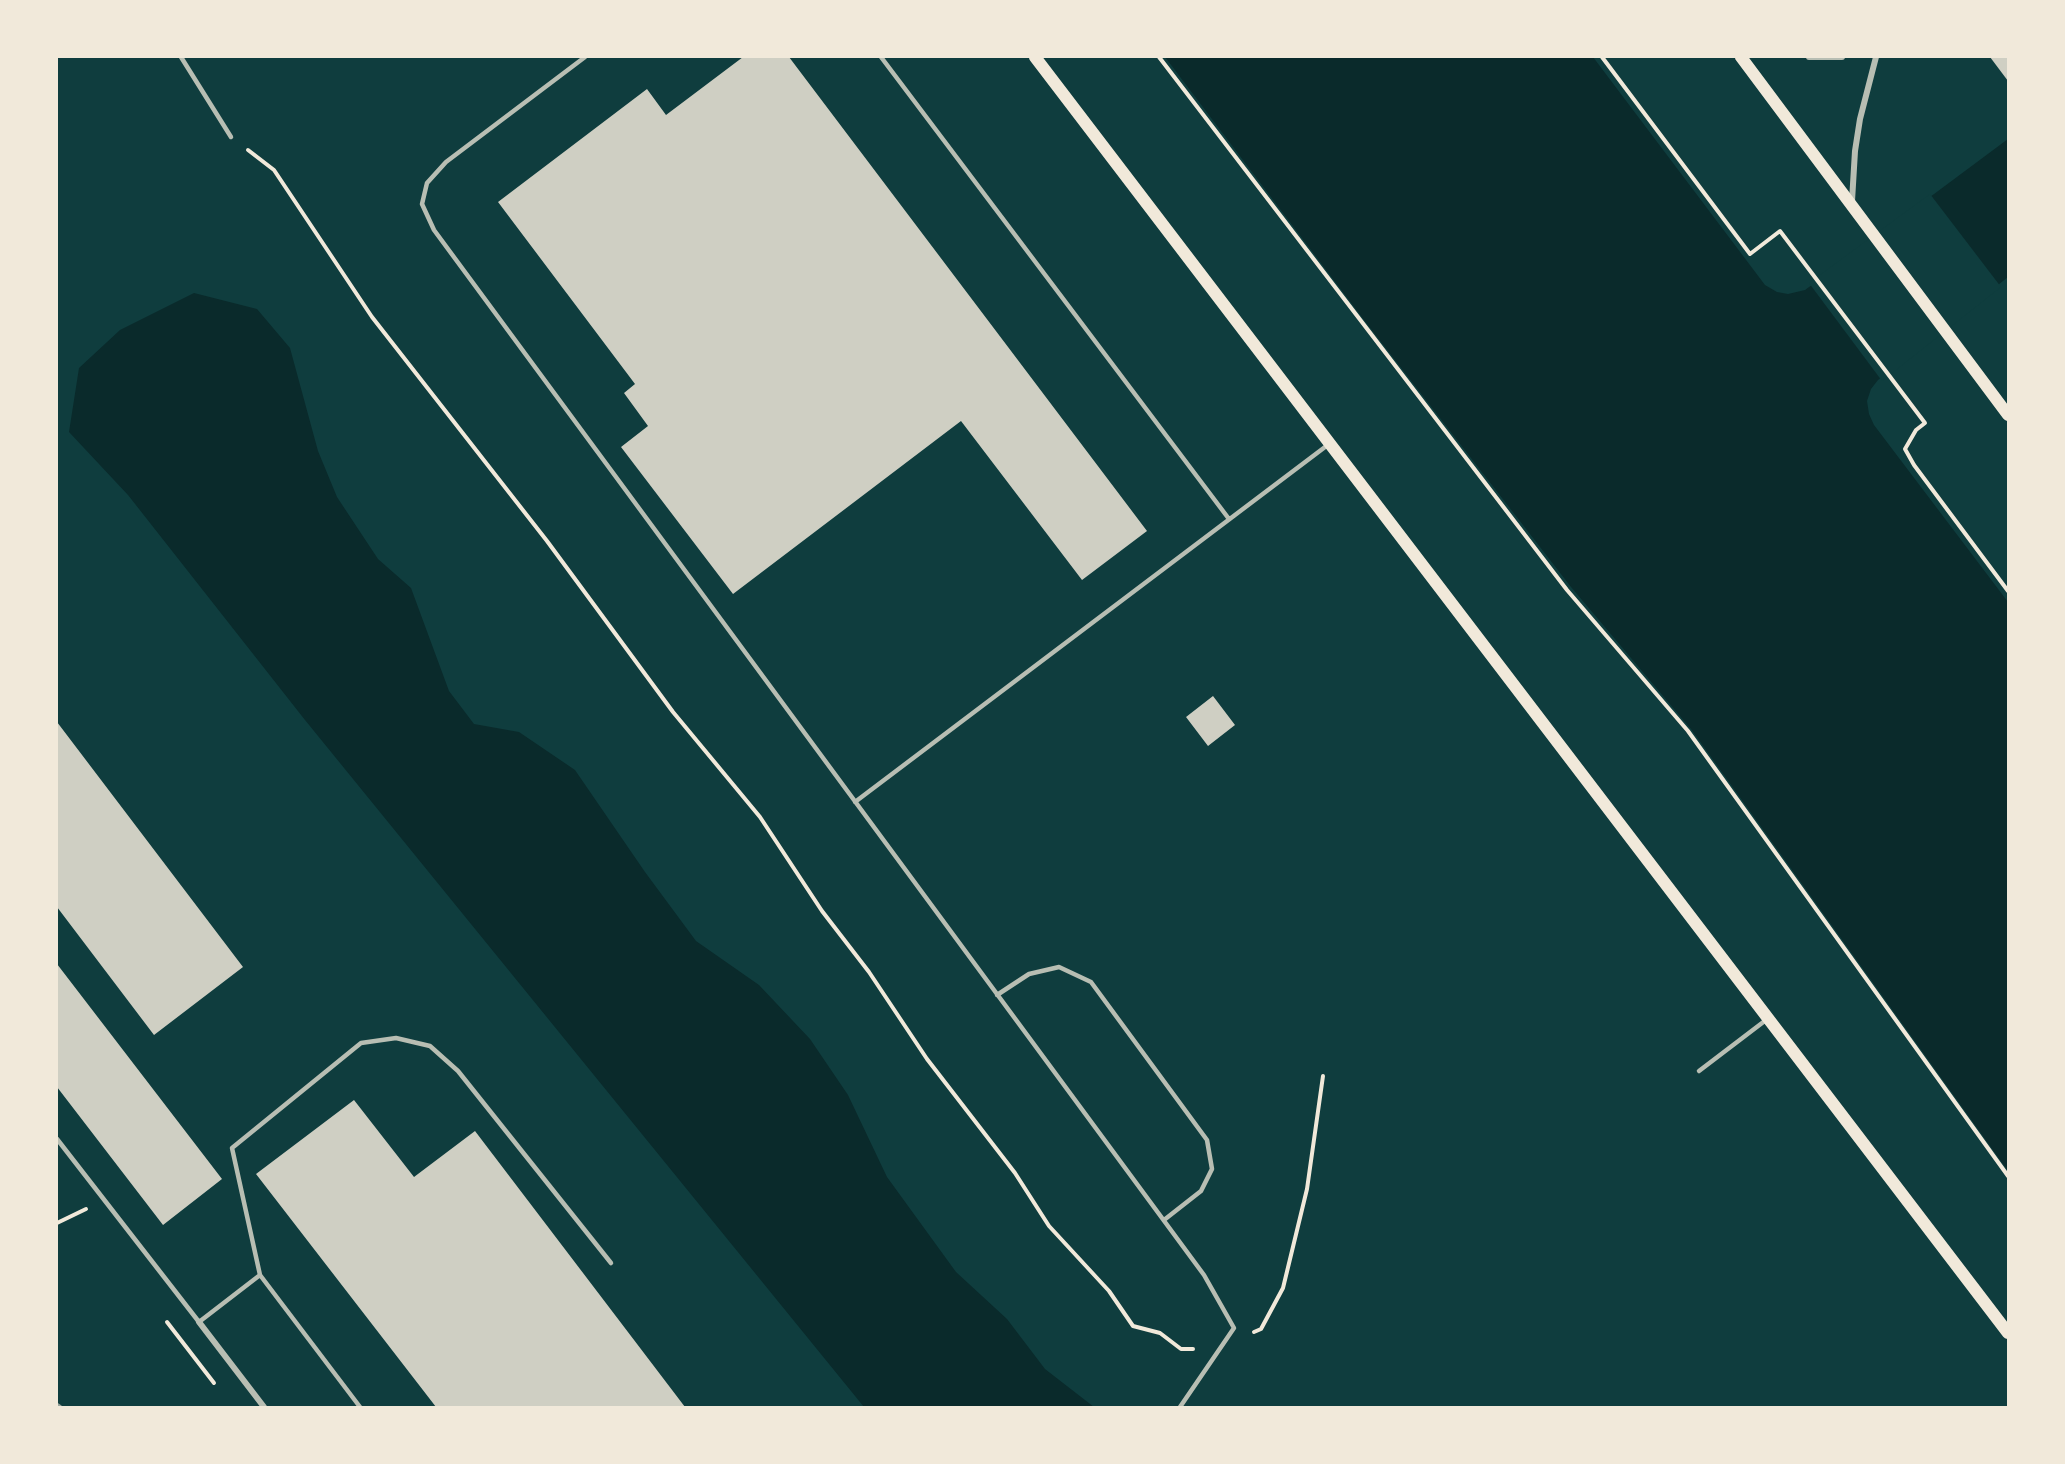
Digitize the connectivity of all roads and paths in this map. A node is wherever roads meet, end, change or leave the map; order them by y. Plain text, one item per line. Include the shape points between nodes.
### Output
1 (181, 57) edge
2 (585, 57) edge
3 (881, 57) edge
4 (1035, 57) edge
5 (1159, 57) edge
6 (1602, 57) edge
7 (1741, 57) edge
8 (1809, 57) edge
9 (1842, 57) edge
10 (1876, 57) edge
11 (231, 137) joint
12 (1851, 205) junction
13 (2008, 415) edge
14 (1329, 444) junction
15 (1229, 519) junction
16 (2008, 591) edge
17 (855, 802) junction
18 (997, 995) junction
19 (1768, 1018) junction
20 (1699, 1071) dead end
21 (1323, 1076) dead end
22 (57, 1139) edge
23 (2008, 1176) edge
24 (104, 1200) junction
25 (1164, 1220) junction
26 (57, 1224) edge
27 (611, 1263) dead end
28 (260, 1275) junction
29 (167, 1322) dead end
30 (199, 1322) junction
31 (2008, 1334) edge
32 (1220, 1348) junction
33 (219, 1390) dead end
34 (264, 1407) edge
35 (360, 1407) edge
36 (1180, 1407) edge

1 - 11 lane
2 - 17 lane via 446,162 427,183 422,204 434,230
3 - 15 lane
4 - 14 main road
5 - 23 path via 1560,580 1688,731
6 - 16 path via 1750,254 1780,231 1925,423 1905,449
7 - 12 main road
8 - 9 street
10 - 12 street via 1860,119
11 - 32 path via 274,170 372,317 547,541 673,712 760,817 822,911 869,972 927,1059 1015,1173 1049,1226 1133,1326 1160,1333 1181,1349
12 - 13 main road
14 - 15 lane
14 - 19 main road
15 - 17 lane
17 - 18 lane
18 - 25 lane
18 - 25 lane via 1029,974 1059,967 1091,982 1208,1140 1212,1168 1201,1191
19 - 20 lane
19 - 31 main road
21 - 32 path via 1307,1189 1283,1288 1260,1329
22 - 24 lane
24 - 26 path
24 - 30 lane
25 - 32 lane via 1204,1275 1234,1328
27 - 28 lane via 458,1071 430,1046 396,1038 361,1043 232,1148
28 - 30 lane
28 - 35 lane
29 - 33 path
30 - 34 street
32 - 36 lane

